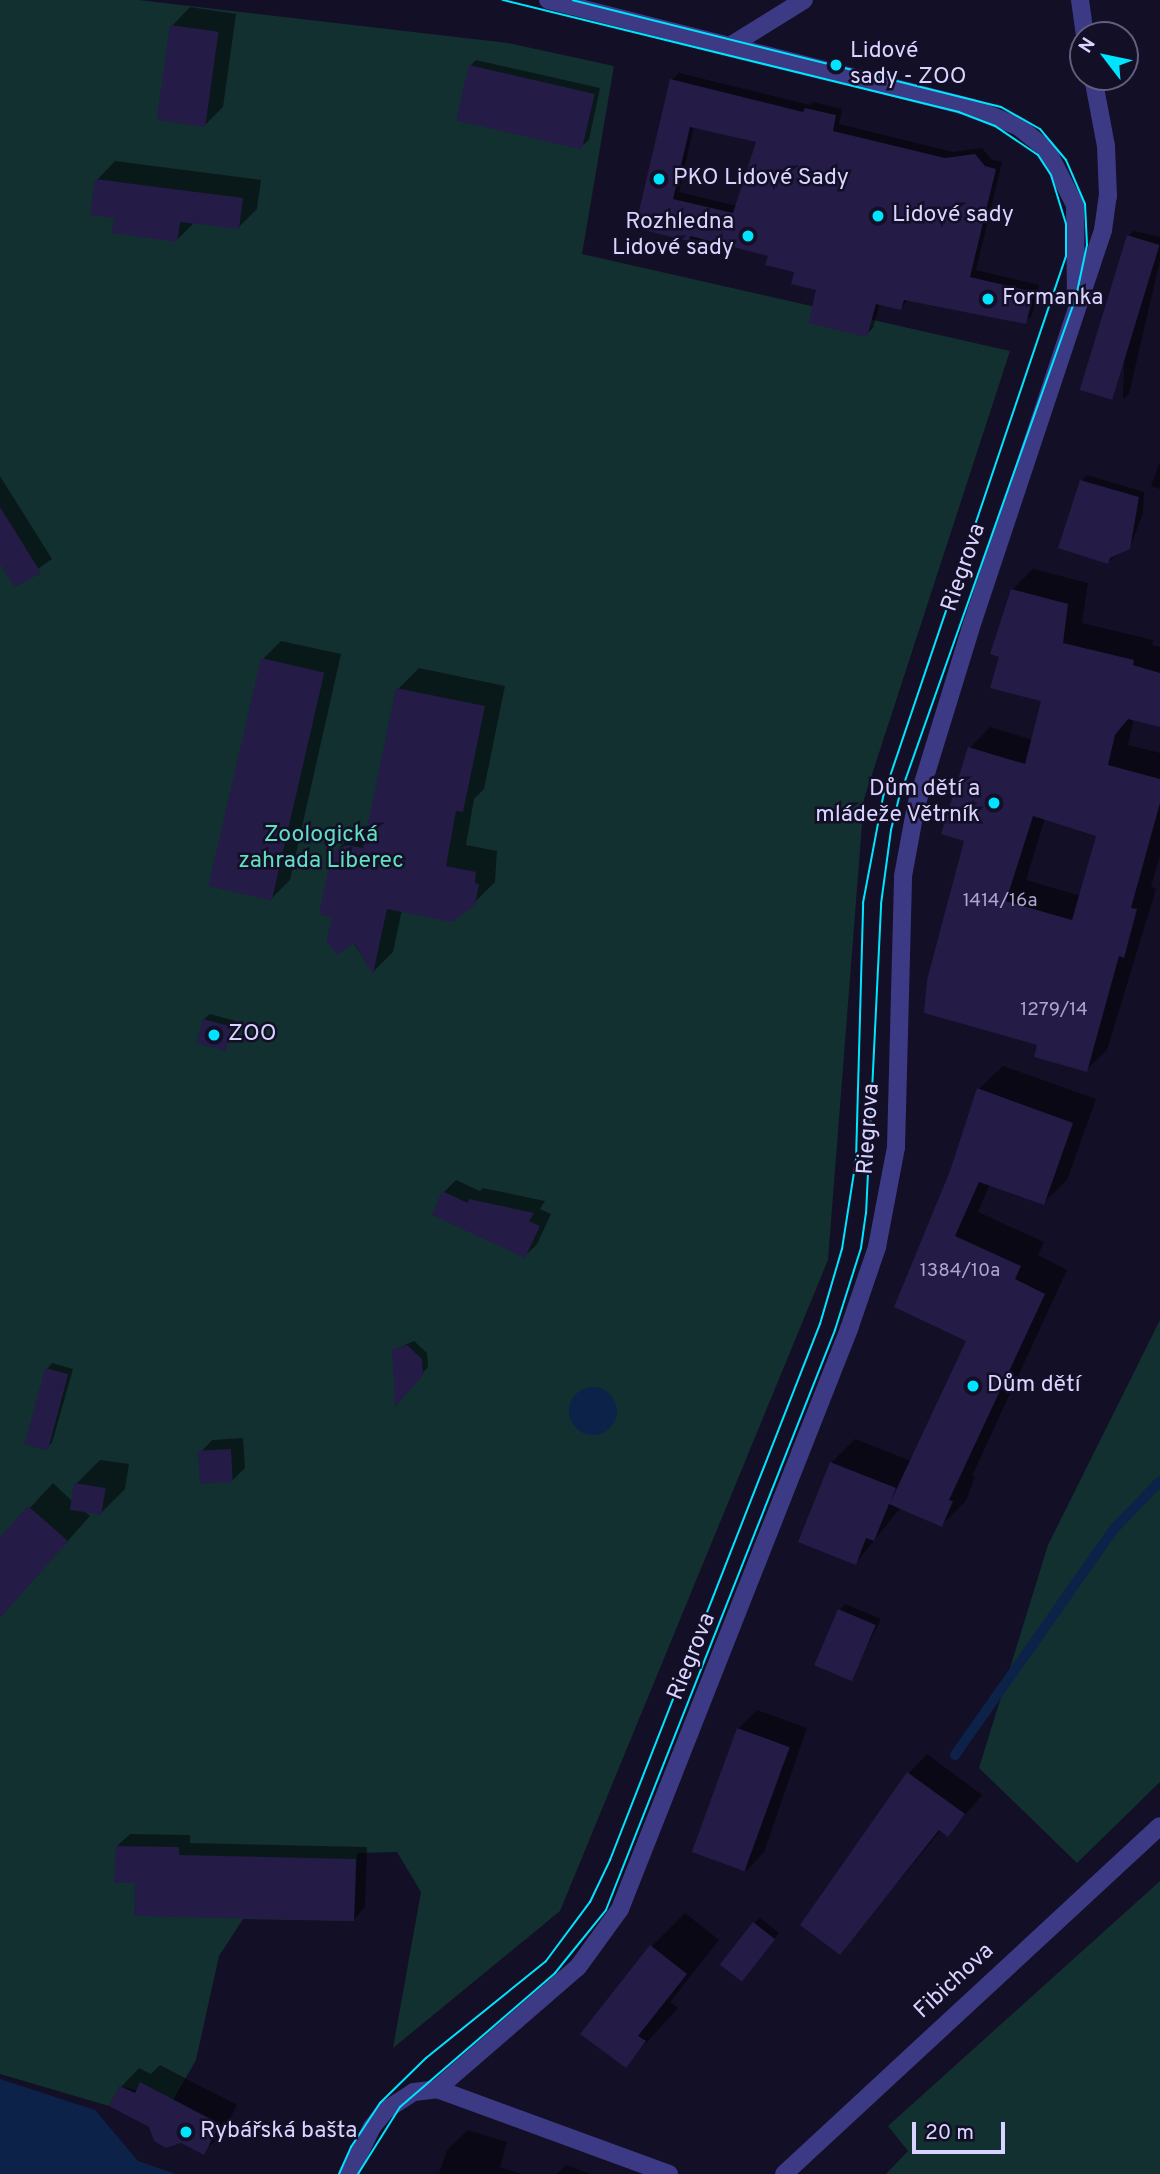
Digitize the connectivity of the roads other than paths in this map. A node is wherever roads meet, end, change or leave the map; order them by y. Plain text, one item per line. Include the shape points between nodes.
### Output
1 (548, 0) edge
2 (804, 0) edge
3 (1080, 0) edge
4 (1082, 21) edge
5 (732, 44) junction
6 (1096, 91) edge
7 (1076, 320) junction
8 (1160, 1826) edge
9 (437, 2089) junction
10 (349, 2174) edge
11 (669, 2174) edge
12 (784, 2174) edge

1 - 5 street
2 - 5 street
3 - 4 street
5 - 7 street via 973,107 1019,127 1039,142 1075,205
6 - 7 street, Riegrova via 1106,146 1108,196 1103,230
7 - 9 street, Riegrova via 970,630 916,806 903,876 896,1147 888,1204 849,1329 620,1909 578,1967
8 - 12 street, Fibichova
9 - 10 street via 414,2092 386,2110 372,2127
9 - 11 street

